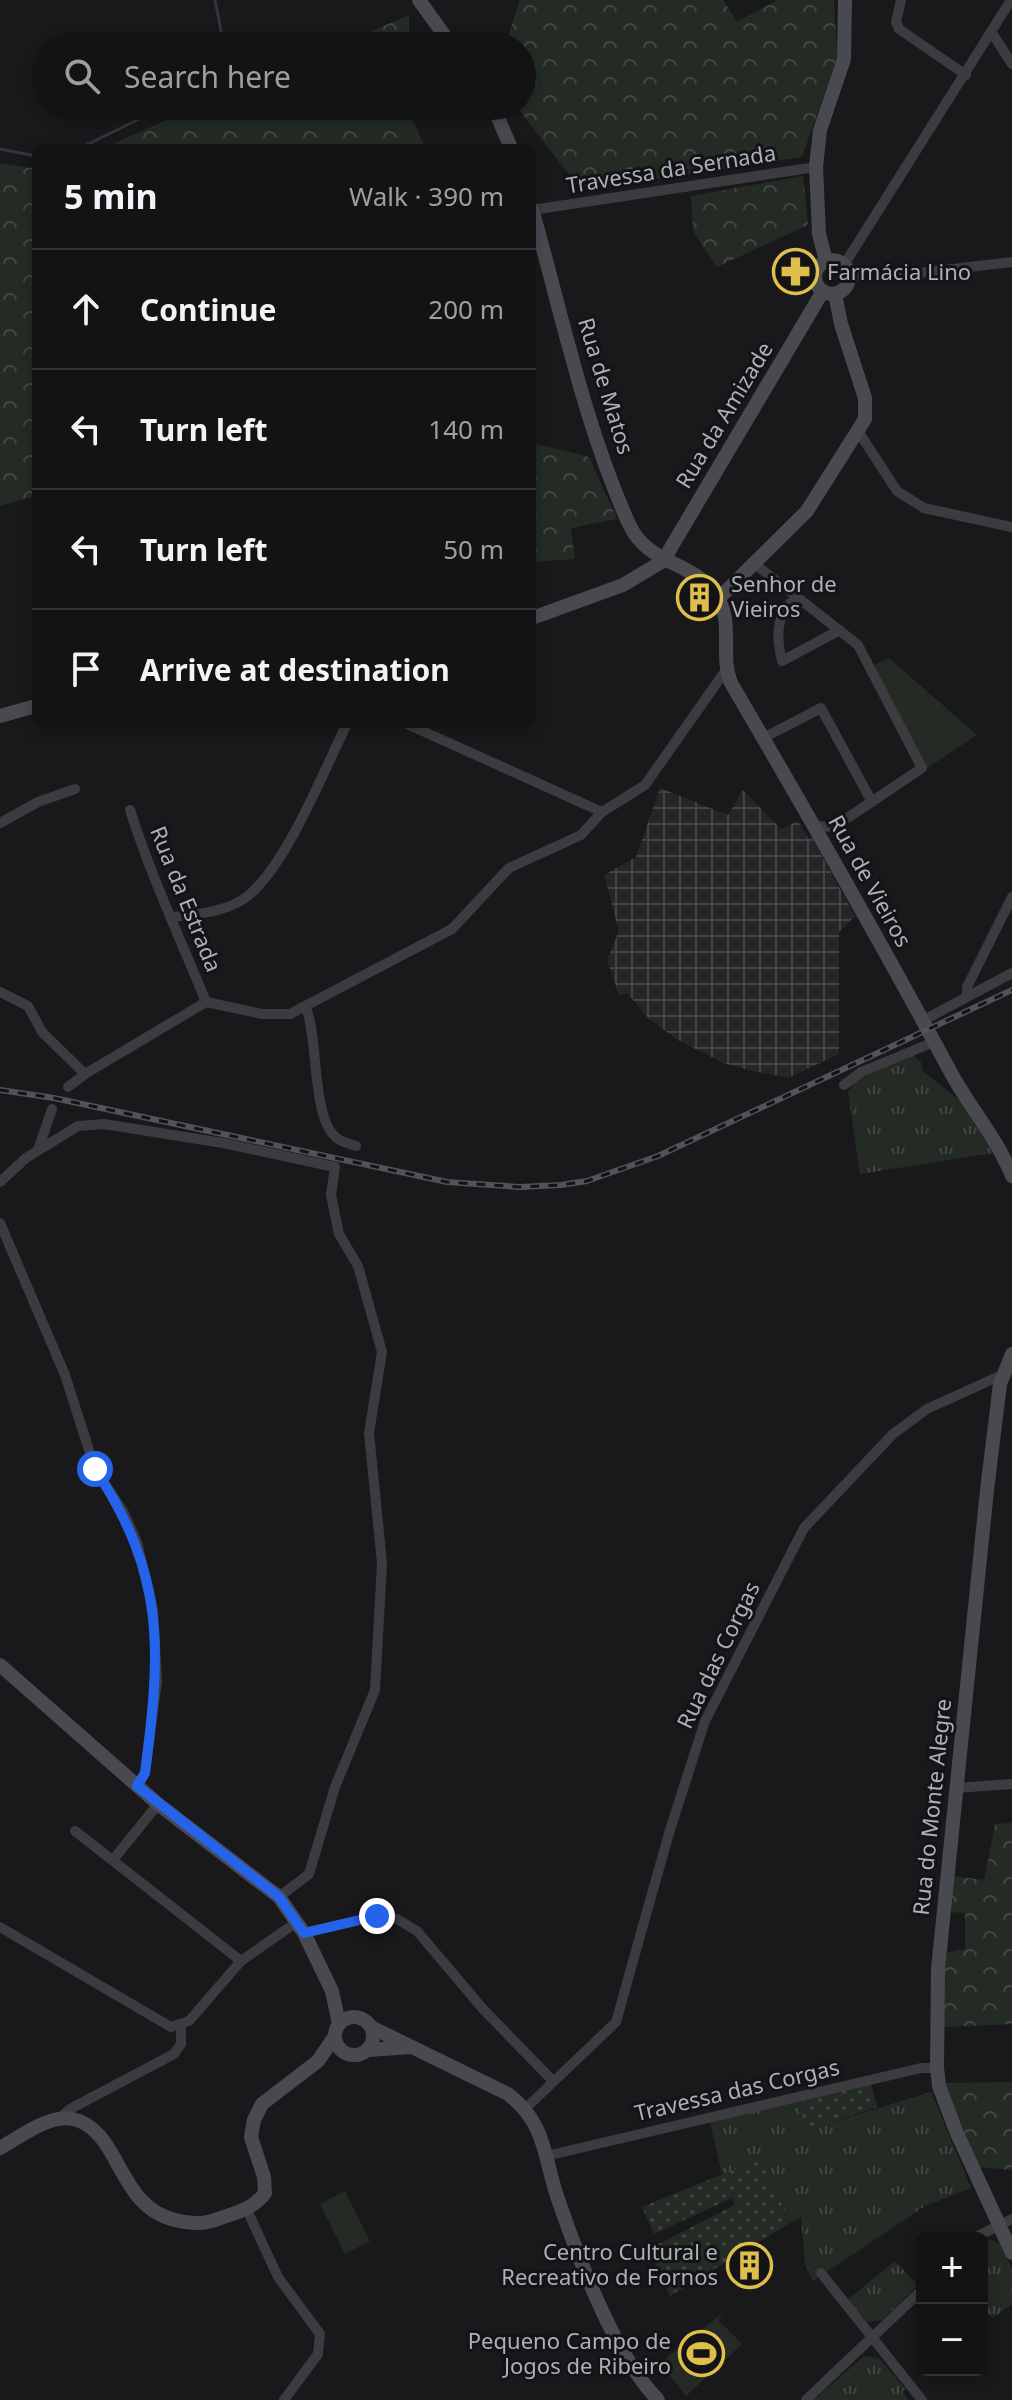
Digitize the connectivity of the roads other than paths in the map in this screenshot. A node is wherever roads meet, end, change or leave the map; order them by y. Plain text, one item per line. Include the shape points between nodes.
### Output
1 (419, 0) edge
2 (845, 0) edge
3 (901, 0) edge
4 (1011, 0) edge
5 (442, 32) edge
6 (992, 33) junction
7 (1012, 64) edge
8 (966, 75) junction
9 (499, 120) edge
10 (509, 144) edge
11 (816, 167) junction
12 (536, 208) edge
13 (536, 223) edge
14 (826, 261) junction
15 (1012, 262) edge
16 (846, 270) junction
17 (829, 292) junction
18 (858, 431) junction
19 (1012, 527) edge
20 (663, 561) junction
21 (755, 564) junction
22 (719, 598) junction
23 (790, 603) dead end
24 (536, 617) edge
25 (840, 630) junction
26 (726, 670) junction
27 (32, 707) edge
28 (0, 716) edge
29 (345, 728) edge
30 (416, 728) edge
31 (763, 738) junction
32 (75, 789) dead end
33 (872, 802) junction
34 (130, 810) dead end
35 (602, 812) junction
36 (0, 823) edge
37 (815, 826) junction
38 (1012, 897) edge
39 (172, 917) junction
40 (1012, 973) edge
41 (0, 992) edge
42 (967, 997) junction
43 (206, 1002) junction
44 (306, 1008) junction
45 (924, 1020) junction
46 (934, 1042) junction
47 (85, 1074) junction
48 (844, 1085) dead end
49 (68, 1087) dead end
50 (52, 1109) dead end
51 (356, 1146) dead end
52 (38, 1150) junction
53 (1007, 1151) edge
54 (1012, 1176) edge
55 (0, 1182) edge
56 (0, 1223) edge
57 (1012, 1354) edge
58 (1004, 1374) junction
59 (0, 1665) edge
60 (1012, 1784) edge
61 (137, 1786) junction
62 (956, 1788) junction
63 (158, 1804) junction
64 (75, 1831) dead end
65 (113, 1860) junction
66 (279, 1897) junction
67 (0, 1927) edge
68 (301, 1928) junction
69 (241, 1961) junction
70 (332, 1991) junction
71 (356, 2017) junction
72 (181, 2026) junction
73 (371, 2027) junction
74 (337, 2030) junction
75 (412, 2046) junction
76 (368, 2050) junction
77 (350, 2055) junction
78 (318, 2061) junction
79 (937, 2068) junction
80 (553, 2081) junction
81 (526, 2108) junction
82 (59, 2119) junction
83 (0, 2148) edge
84 (546, 2156) junction
85 (247, 2210) junction
86 (1005, 2221) edge
87 (985, 2232) edge
88 (1012, 2253) edge
89 (821, 2273) dead end
90 (916, 2296) edge
91 (872, 2339) junction
92 (284, 2400) edge
93 (658, 2400) edge
94 (806, 2400) edge
95 (922, 2400) edge

1 - 5 street
2 - 11 street via 844,59 820,130
3 - 8 street via 899,29
4 - 6 street
6 - 7 street
6 - 8 street
8 - 16 street
9 - 10 street
11 - 12 street, Travessa da Sernada
11 - 14 street via 819,234
13 - 20 street, Rua de Matos via 596,437 634,533
14 - 16 street
14 - 17 street via 816,273 816,283
15 - 16 street via 885,277
16 - 17 street via 847,285
17 - 18 street via 868,408
17 - 20 street, Rua da Amizade
18 - 19 street via 897,491 924,508
18 - 21 street via 807,511
20 - 22 street via 696,575
20 - 24 street via 623,585
21 - 22 street
21 - 25 street
22 - 26 street, Rua de Vieiros
23 - 25 street via 779,626 782,661
25 - 33 street via 858,645 922,768
26 - 31 street, Rua de Vieiros
26 - 35 street via 645,785
27 - 28 street
29 - 39 street via 275,866 247,897 212,912
30 - 35 street
31 - 33 street via 821,708
31 - 37 street, Rua de Vieiros
32 - 36 street
33 - 37 street via 834,827
34 - 39 street, Rua da Estrada via 151,875
35 - 44 street via 581,835 509,868 452,929 338,986
37 - 45 street, Rua de Vieiros
38 - 42 street via 967,987
39 - 43 street, Rua da Estrada
40 - 42 street
41 - 47 street via 28,1006 42,1032
42 - 45 street
43 - 44 street via 262,1014
43 - 47 street
44 - 51 street via 329,1128
45 - 46 street, Rua de Vieiros
46 - 48 street via 861,1072
46 - 53 street, Rua de Vieiros
47 - 49 street
50 - 52 street
52 - 55 street
52 - 66 street via 78,1126 104,1124 335,1167 331,1195 339,1234 358,1266 382,1352 369,1433 382,1563 375,1690 335,1787 309,1874
53 - 54 street, Rua de Vieiros
56 - 61 street via 65,1375 95,1469 137,1542 153,1609 157,1681 145,1773
57 - 58 street, Rua do Monte Alegre
58 - 62 street, Rua do Monte Alegre
58 - 80 street, Rua das Corgas via 927,1409 893,1434 804,1528 705,1721 616,2022
59 - 61 street
60 - 62 street
61 - 63 street
62 - 79 street, Rua do Monte Alegre via 938,1969
63 - 65 street
63 - 66 street
64 - 65 street
65 - 69 street
66 - 68 street
67 - 72 street via 171,2027
68 - 69 street
68 - 70 street
68 - 80 street via 377,1916 397,1919 417,1931
69 - 72 street
70 - 71 street
70 - 74 street
71 - 73 street
71 - 74 street
72 - 82 street via 181,2044 174,2054
73 - 75 street
73 - 76 street
74 - 77 street via 339,2048
74 - 78 street
75 - 76 street
75 - 81 street
76 - 77 street
77 - 78 street
78 - 85 street via 262,2104 254,2120 251,2137 265,2193
79 - 84 street, Travessa das Corgas
79 - 86 street, Rua do Monte Alegre via 944,2101
80 - 81 street, Rua das Corgas
81 - 84 street via 539,2127
82 - 83 street
82 - 85 street via 72,2118 94,2131 130,2190 157,2213 195,2223
84 - 93 street via 558,2202 614,2336
85 - 92 street via 278,2277 320,2334 318,2354
86 - 87 street
86 - 88 street, Rua do Monte Alegre
89 - 91 street
90 - 91 street
91 - 94 street
91 - 95 street

